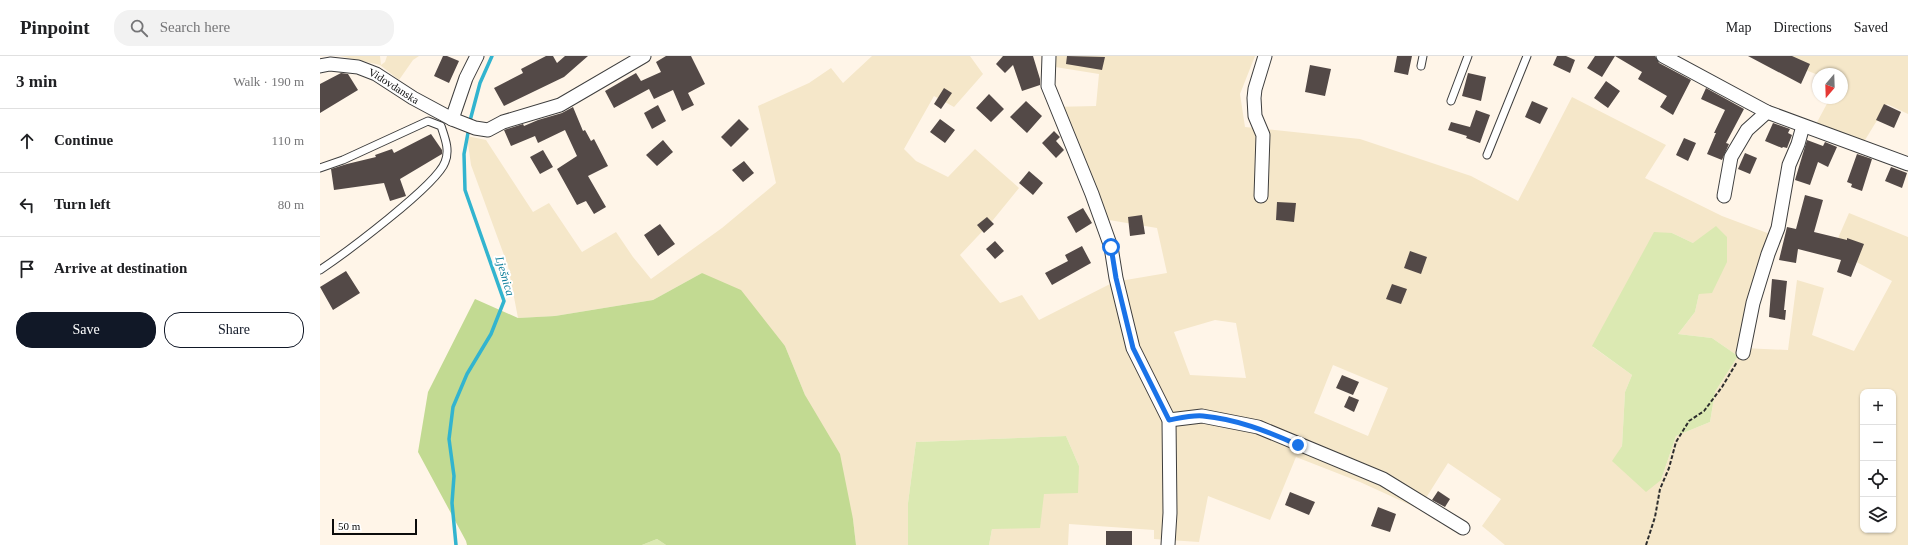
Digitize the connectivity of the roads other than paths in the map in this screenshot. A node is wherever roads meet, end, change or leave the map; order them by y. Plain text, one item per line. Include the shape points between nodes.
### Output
1 (477, 56) edge
2 (644, 56) edge
3 (1049, 56) edge
4 (1265, 56) edge
5 (1423, 56) edge
6 (1468, 56) edge
7 (1527, 56) edge
8 (1663, 56) edge
9 (624, 61) edge
10 (320, 66) edge
11 (1421, 66) dead end
12 (1451, 101) dead end
13 (1767, 112) junction
14 (457, 121) junction
15 (1803, 126) junction
16 (1488, 155) dead end
17 (1908, 164) edge
18 (320, 168) edge
19 (1261, 196) dead end
20 (1724, 196) dead end
21 (320, 270) edge
22 (1743, 352) road end
23 (1169, 420) junction
24 (1463, 528) dead end
25 (1168, 545) edge

1 - 14 street via 466,78
2 - 9 street
3 - 23 street via 1048,86 1111,247 1133,348
4 - 19 street via 1254,98 1255,116 1262,135
5 - 11 lane
6 - 12 lane
7 - 16 lane
8 - 13 street
9 - 14 street, Vidovdanska via 560,105 503,122 488,130
10 - 14 street, Vidovdanska via 345,64 376,74 413,98
13 - 15 street
13 - 20 street via 1747,130 1731,157
15 - 17 street
15 - 22 street via 1789,165 1778,228 1753,303
18 - 21 lane via 428,121 441,126 447,146 445,162 435,178 370,233
23 - 24 street via 1202,416 1258,427 1383,479
23 - 25 street

